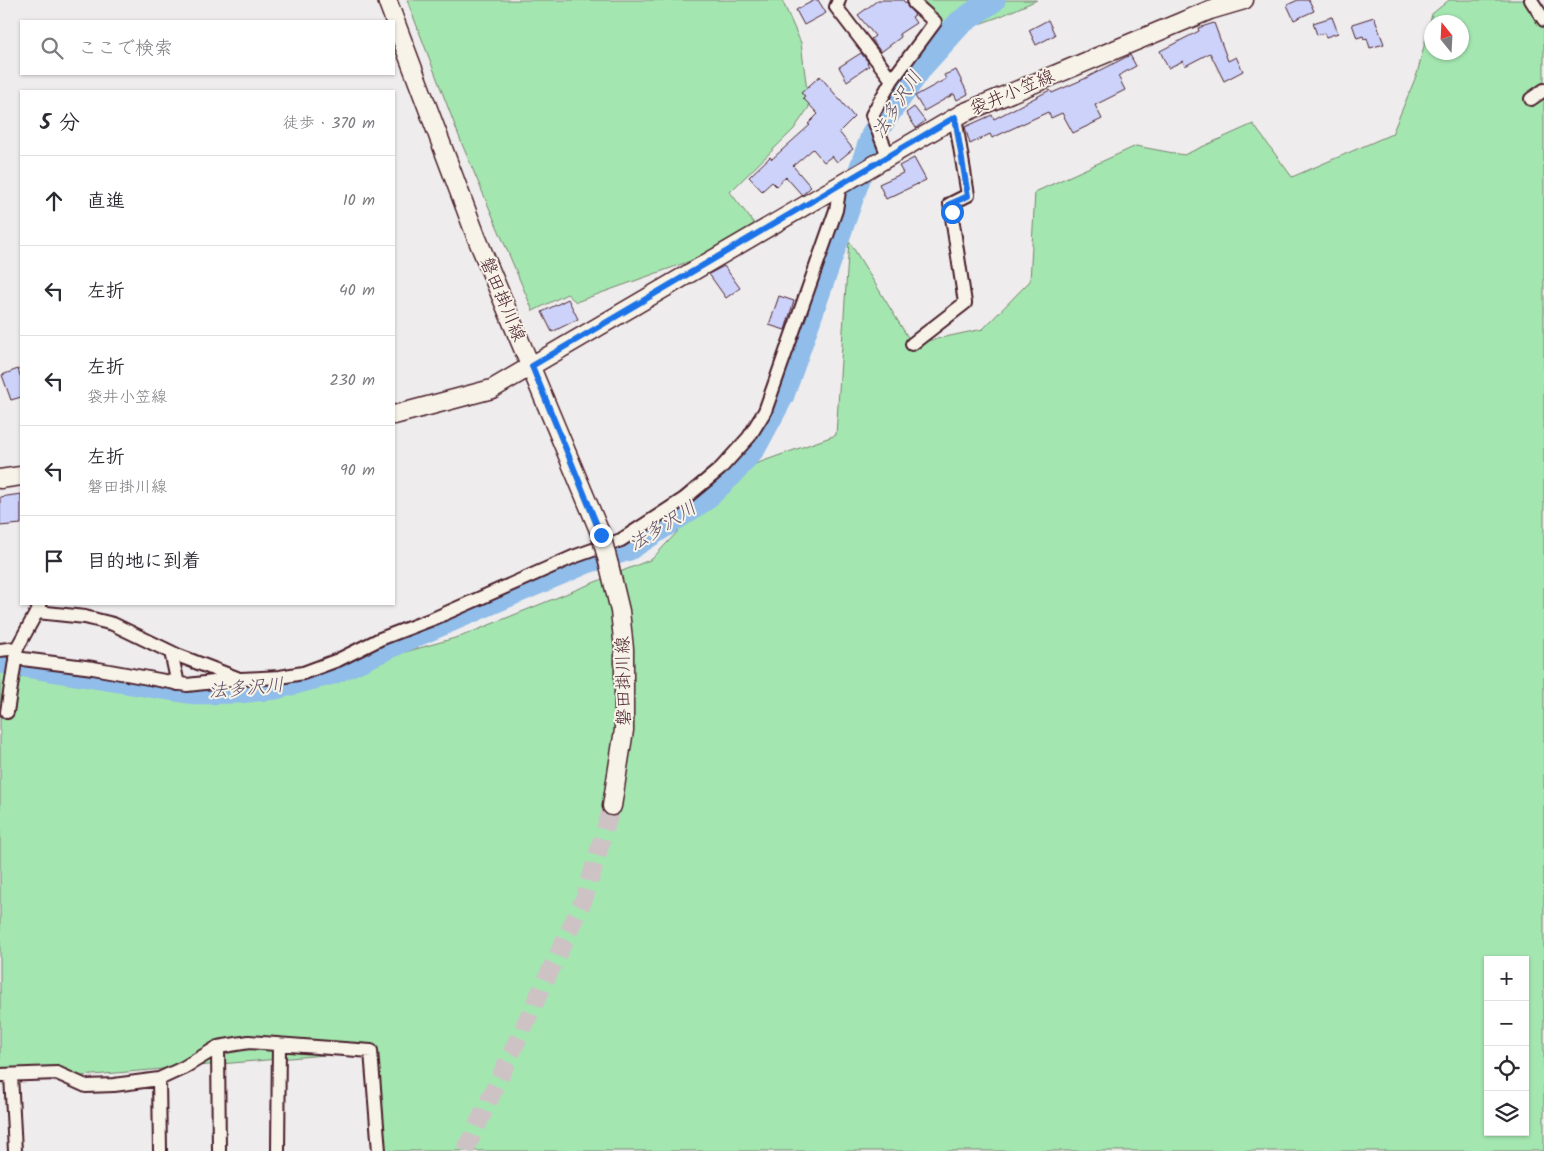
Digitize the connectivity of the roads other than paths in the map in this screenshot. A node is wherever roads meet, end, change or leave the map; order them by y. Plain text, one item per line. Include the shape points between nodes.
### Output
1 (387, 0) edge
2 (839, 0) edge
3 (1244, 0) edge
4 (1531, 0) edge
5 (914, 2) dead end
6 (395, 20) edge
7 (1544, 20) edge
8 (395, 21) edge
9 (892, 80) junction
10 (1544, 90) edge
11 (1532, 99) dead end
12 (955, 117) junction
13 (888, 156) junction
14 (840, 186) junction
15 (912, 344) dead end
16 (532, 366) junction
17 (395, 415) edge
18 (20, 476) edge
19 (0, 479) edge
20 (39, 608) edge
21 (0, 650) edge
22 (171, 652) junction
23 (16, 653) junction
24 (241, 679) junction
25 (178, 684) junction
26 (7, 712) dead end
27 (612, 806) tunnel mouth
28 (280, 1044) junction
29 (218, 1047) junction
30 (6, 1075) edge
31 (159, 1079) junction
32 (16, 1151) edge
33 (160, 1151) edge
34 (219, 1151) edge
35 (278, 1151) edge
36 (379, 1151) edge

1 - 6 main road, 磐田掛川線
2 - 9 street via 836,7
3 - 12 main road, 袋井小笠線 via 1210,10
4 - 7 street
5 - 9 street via 935,22
8 - 16 main road, 磐田掛川線 via 476,236
9 - 13 street via 872,115
10 - 11 street
12 - 13 main road, 袋井小笠線
12 - 15 street via 968,196 950,204 965,304
13 - 14 main road, 袋井小笠線
14 - 16 main road, 袋井小笠線
14 - 24 street via 836,210 765,411 749,437 720,469 684,498 621,540 573,557 338,660 302,673
16 - 17 main road, 袋井小笠線 via 492,389
16 - 27 main road, 磐田掛川線, bridge via 601,535 620,610 624,648 624,730
18 - 19 main road
20 - 22 street via 113,624
20 - 23 street
21 - 23 street
22 - 24 street
22 - 25 street
23 - 25 street
23 - 26 street
24 - 25 street
28 - 29 street via 249,1042
28 - 35 street
28 - 36 street via 371,1051
29 - 31 street
29 - 34 street
30 - 31 street via 57,1073 86,1086
30 - 32 street
31 - 33 street

